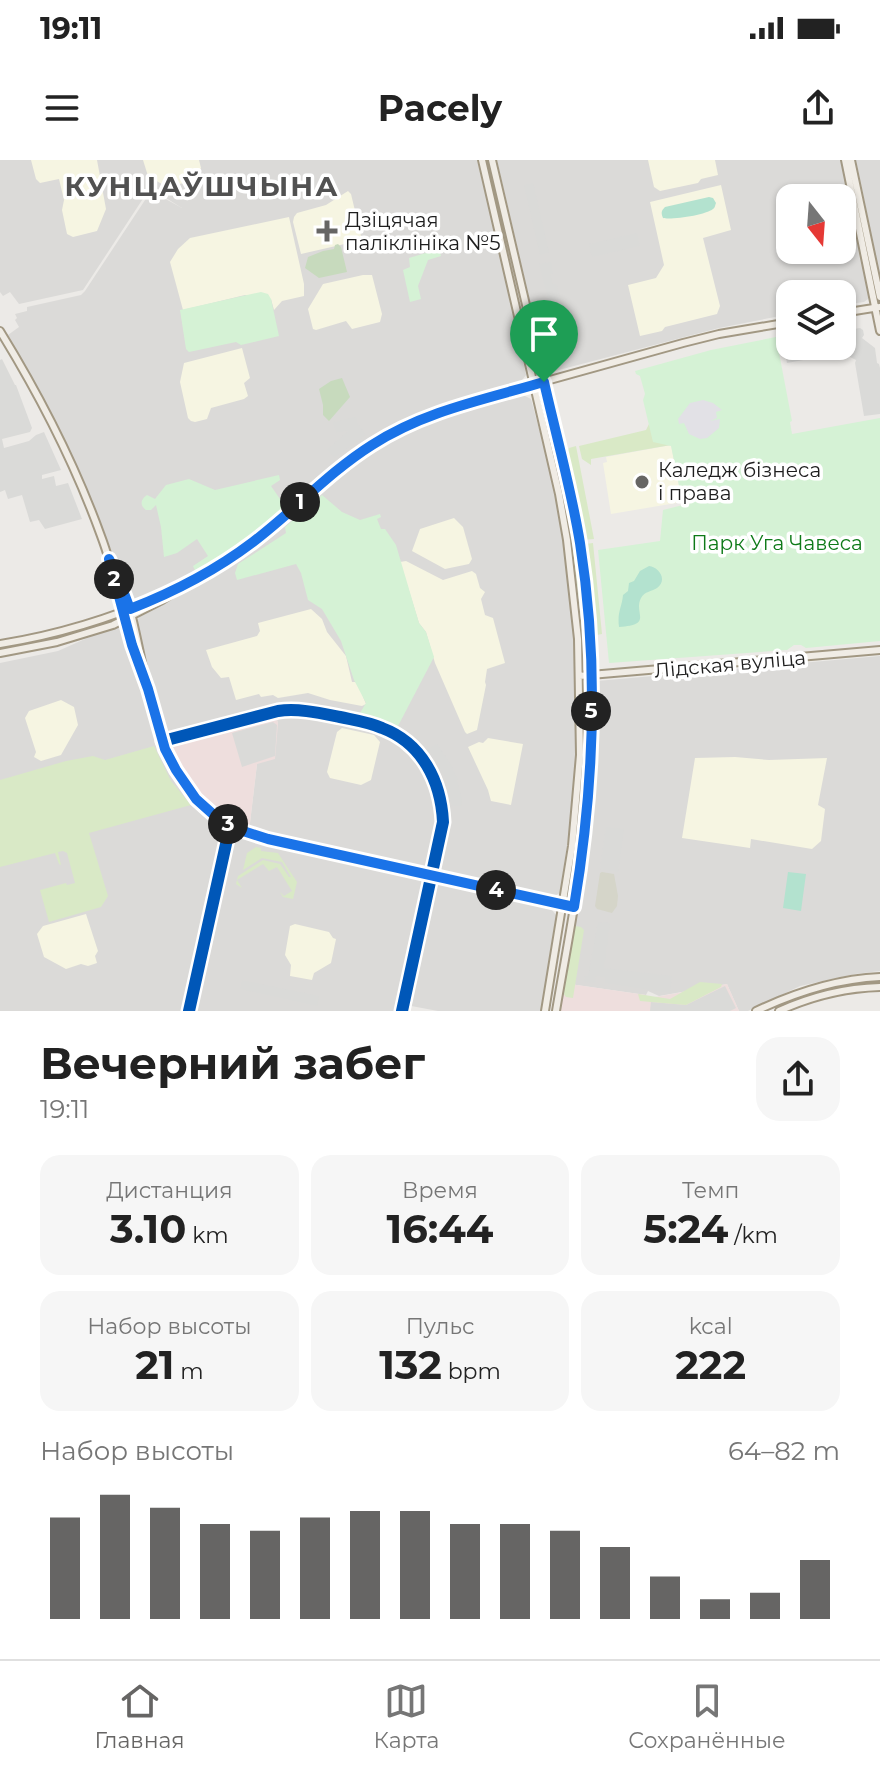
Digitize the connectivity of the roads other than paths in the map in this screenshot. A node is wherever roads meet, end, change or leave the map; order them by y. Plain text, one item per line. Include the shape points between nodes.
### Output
1 (482, 160) edge
2 (492, 160) edge
3 (848, 160) edge
4 (880, 297) edge
5 (878, 307) edge
6 (856, 311) edge
7 (776, 325) edge
8 (0, 331) edge
9 (880, 331) edge
10 (544, 382) junction
11 (533, 385) junction
12 (127, 614) junction
13 (0, 644) edge
14 (880, 650) edge
15 (0, 653) edge
16 (579, 676) junction
17 (592, 676) junction
18 (163, 741) junction
19 (230, 826) junction
20 (432, 875) junction
21 (561, 905) junction
22 (574, 907) junction
23 (880, 977) edge
24 (880, 987) edge
25 (189, 1011) edge
26 (402, 1011) edge
27 (545, 1011) edge
28 (556, 1011) edge
29 (756, 1011) edge
30 (779, 1011) edge

1 - 11 main road
2 - 10 main road
3 - 4 main road
3 - 5 main road
5 - 6 main road
5 - 9 main road
7 - 10 main road via 683,343
8 - 12 main road via 58,434
10 - 11 main road
10 - 17 main road via 580,543
11 - 12 main road via 441,412 371,446 226,560
11 - 16 main road via 567,540
12 - 13 main road
12 - 15 main road via 57,642
12 - 18 main road
14 - 17 main road, Лідская вуліца
16 - 17 main road, Лідская вуліца
16 - 21 main road via 576,810
17 - 22 main road via 586,807
18 - 19 main road via 191,793
18 - 20 street via 278,711 363,722 396,734 417,751 440,792 443,822
19 - 20 main road
19 - 25 street
20 - 21 main road
20 - 26 street
21 - 22 main road
21 - 27 main road
22 - 28 main road
23 - 29 main road via 817,987
24 - 30 main road via 833,993

